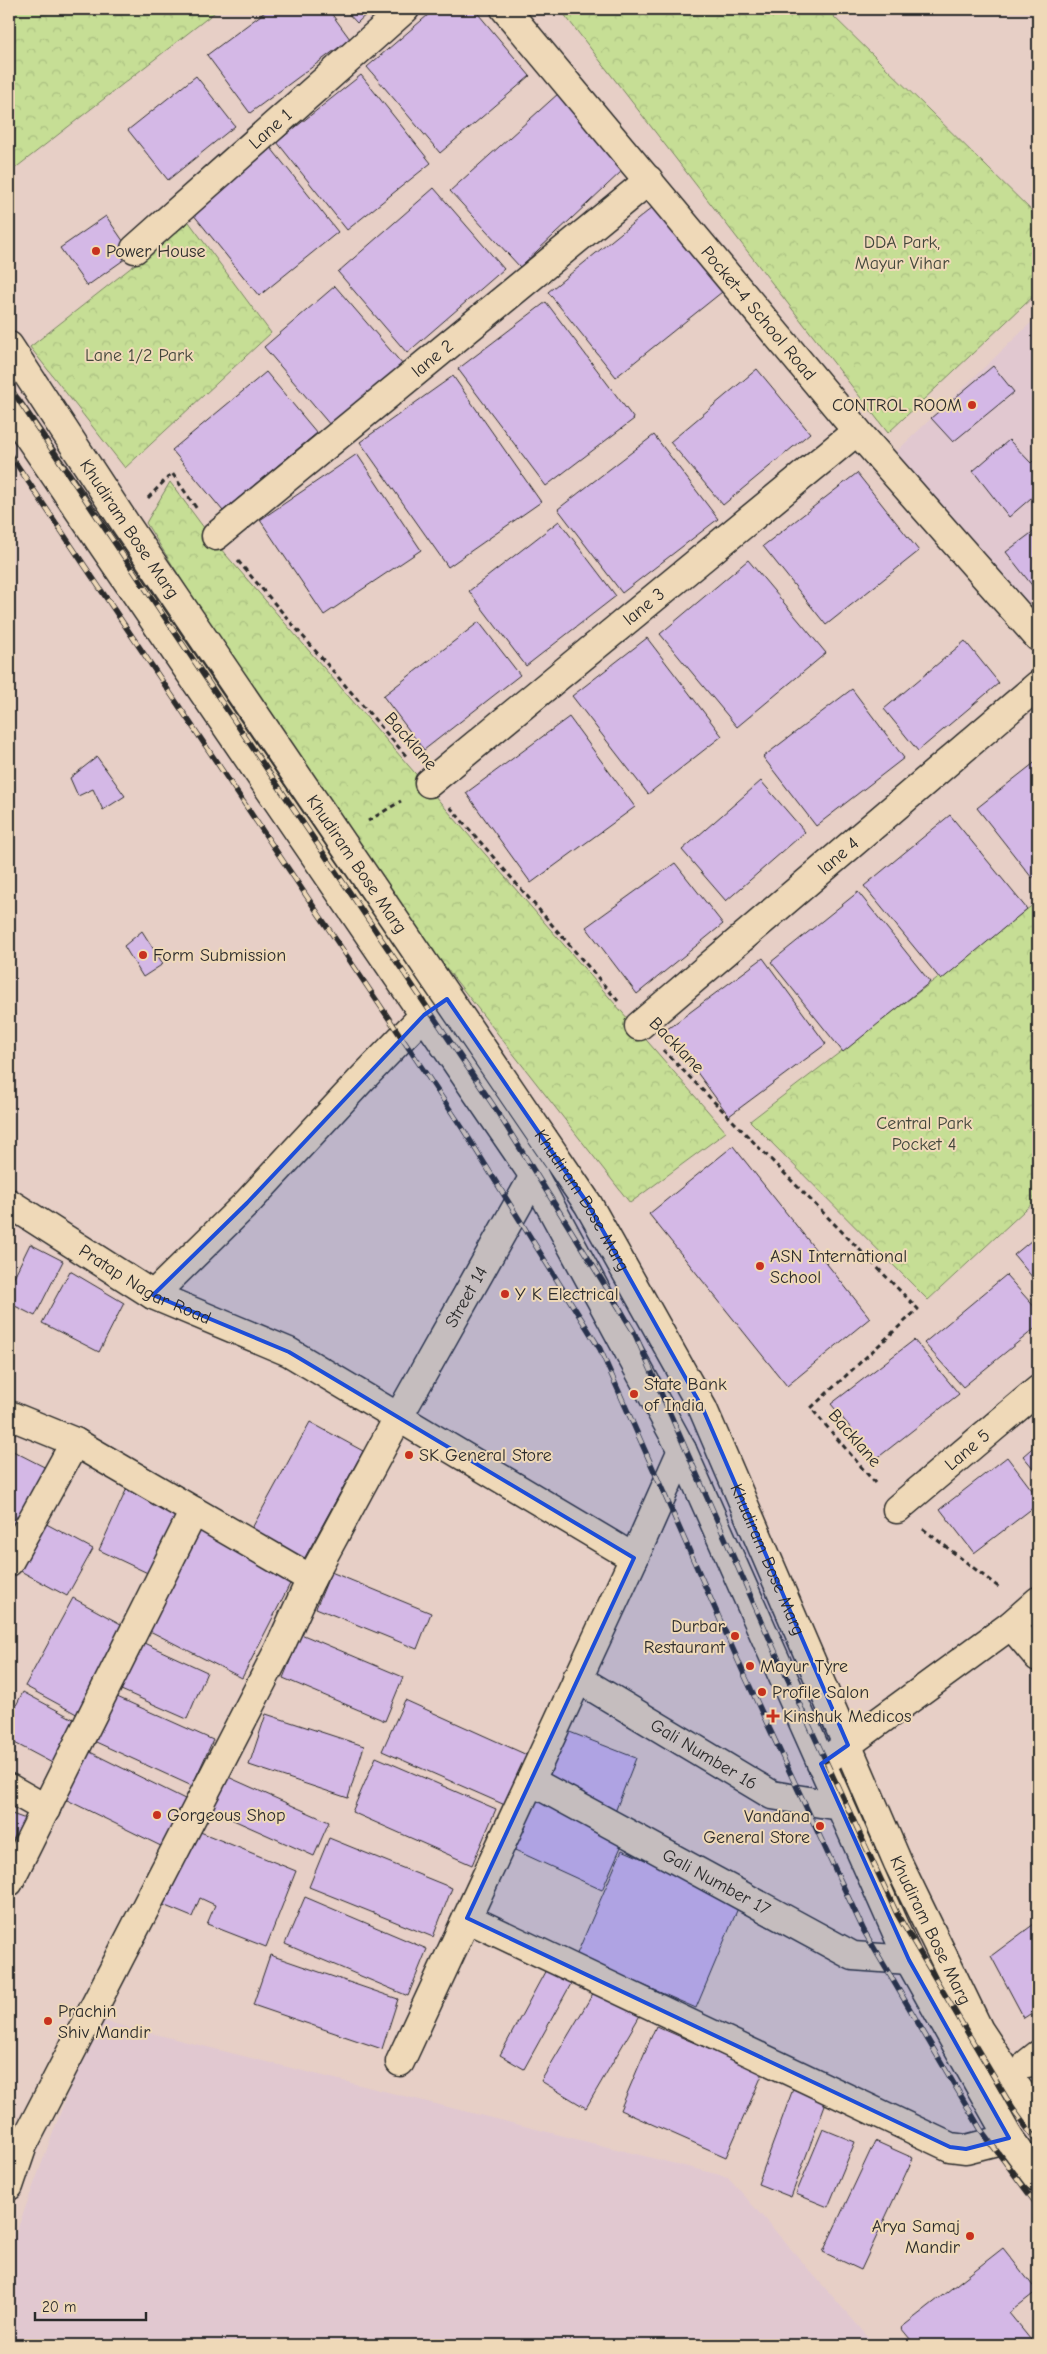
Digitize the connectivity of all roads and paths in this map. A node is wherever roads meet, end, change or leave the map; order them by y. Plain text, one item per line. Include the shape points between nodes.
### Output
1 (405, 9) edge
2 (505, 9) edge
3 (649, 180) junction
4 (135, 249) dead end
5 (9, 346) edge
6 (9, 408) edge
7 (857, 431) junction
8 (146, 500) dead end
9 (216, 536) junction
10 (1038, 637) edge
11 (1038, 685) edge
12 (419, 790) junction
13 (359, 826) dead end
14 (447, 999) junction
15 (424, 1015) junction
16 (639, 1026) junction
17 (534, 1176) junction
18 (9, 1203) edge
19 (153, 1295) junction
20 (1038, 1390) edge
21 (9, 1415) edge
22 (399, 1416) junction
23 (75, 1442) junction
24 (682, 1450) junction
25 (897, 1509) junction
26 (194, 1511) junction
27 (634, 1558) junction
28 (9, 1562) edge
29 (311, 1579) junction
30 (1026, 1612) edge
31 (1038, 1657) edge
32 (577, 1678) junction
33 (848, 1745) junction
34 (821, 1764) junction
35 (531, 1781) junction
36 (9, 1788) edge
37 (839, 1806) junction
38 (46, 1808) junction
39 (9, 1882) edge
40 (467, 1918) junction
41 (908, 1960) junction
42 (400, 2062) dead end
43 (1038, 2119) edge
44 (1010, 2138) junction
45 (16, 2141) edge
46 (1038, 2176) edge
47 (9, 2186) edge

1 - 4 street, Lane 1
2 - 3 street, Pocket-4 School Road
3 - 7 street, Pocket-4 School Road
3 - 9 street, lane 2
5 - 14 street, Khudiram Bose Marg
6 - 15 street, Khudiram Bose Marg
7 - 10 street, Pocket-4 School Road
7 - 12 street, lane 3
8 - 9 path, Backlane via 172,473
9 - 12 path, Backlane
11 - 16 street, lane 4
12 - 13 path
12 - 16 path, Backlane
14 - 15 street
14 - 33 street, Khudiram Bose Marg via 588,1204 703,1409
15 - 17 street, Khudiram Bose Marg
15 - 19 street via 247,1203
16 - 25 path, Backlane via 918,1309 811,1408
17 - 22 street, Street 14
17 - 24 street, Khudiram Bose Marg
18 - 19 street, Pratap Nagar Road
19 - 22 street, Pratap Nagar Road via 289,1352
20 - 25 street, Lane 5
21 - 23 street
22 - 27 street, Pratap Nagar Road
22 - 29 street, Street 14
23 - 26 street
23 - 28 street
24 - 27 street
24 - 34 street, Khudiram Bose Marg
25 - 30 path, Backlane
26 - 29 street
26 - 38 street
27 - 32 street
29 - 45 street, Street 14 via 274,1657
30 - 31 street
30 - 33 street
32 - 35 street
32 - 37 street, Gali Number 16 via 772,1795
33 - 34 street
33 - 43 street, Khudiram Bose Marg via 898,1863 978,2030
34 - 37 street, Khudiram Bose Marg
35 - 40 street
35 - 41 street, Gali Number 17 via 853,1956
36 - 38 street
37 - 41 street, Khudiram Bose Marg
38 - 39 street
40 - 42 street
40 - 44 street via 950,2147 966,2149
41 - 44 street, Khudiram Bose Marg
44 - 46 street, Khudiram Bose Marg
45 - 47 street, Street 14

